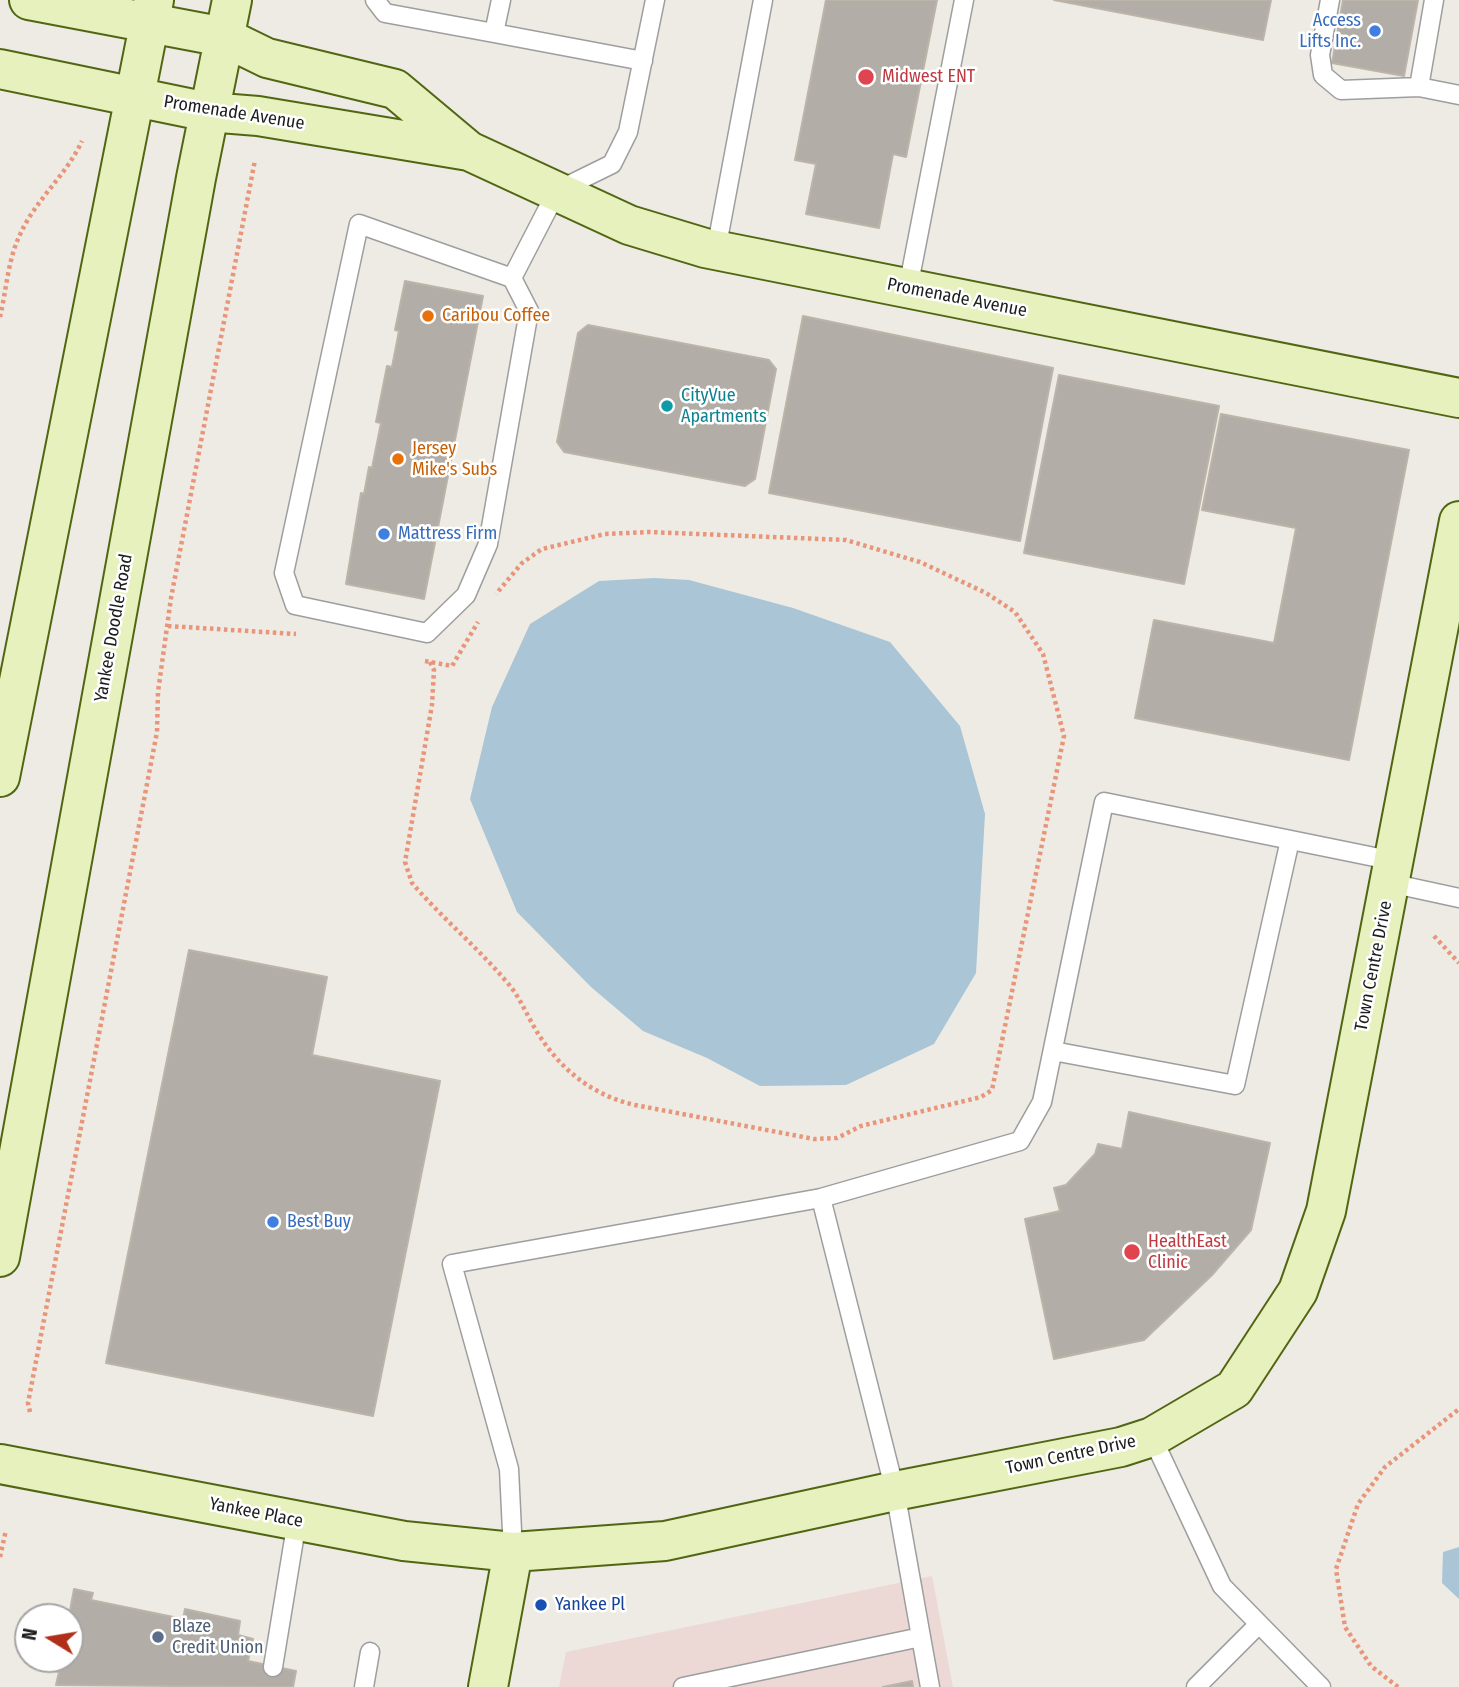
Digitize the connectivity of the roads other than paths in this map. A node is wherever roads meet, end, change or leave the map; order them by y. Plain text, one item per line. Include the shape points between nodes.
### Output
1 (29, 0) edge
2 (232, 0) edge
3 (375, 0) edge
4 (501, 0) edge
5 (655, 0) edge
6 (763, 0) edge
7 (964, 0) edge
8 (1331, 0) edge
9 (1434, 0) edge
10 (152, 11) edge
11 (494, 33) junction
12 (224, 37) junction
13 (643, 61) junction
14 (0, 69) edge
15 (1419, 87) junction
16 (1459, 95) edge
17 (134, 97) junction
18 (208, 111) junction
19 (469, 151) junction
20 (557, 191) junction
21 (716, 250) junction
22 (512, 278) junction
23 (908, 288) junction
24 (1459, 398) edge
25 (1459, 522) edge
26 (0, 776) edge
27 (1290, 839) junction
28 (1392, 872) junction
29 (1459, 898) edge
30 (1053, 1051) junction
31 (821, 1198) junction
32 (0, 1257) edge
33 (1152, 1437) junction
34 (0, 1464) edge
35 (895, 1491) junction
36 (297, 1521) junction
37 (513, 1552) junction
38 (1258, 1625) junction
39 (921, 1637) junction
40 (370, 1651) dead end
41 (273, 1667) dead end
42 (364, 1687) edge
43 (488, 1687) edge
44 (683, 1687) edge
45 (930, 1687) edge
46 (1196, 1687) edge
47 (1321, 1687) edge

1 - 10 street, Promenade Avenue
2 - 12 street, Yankee Doodle Road
3 - 11 lane via 385,13
4 - 11 lane
5 - 13 lane
6 - 21 lane
7 - 23 lane
8 - 15 lane via 1320,55 1322,75 1340,90
9 - 15 lane
10 - 12 street, Promenade Avenue
10 - 17 street
11 - 13 lane
12 - 18 street, Yankee Doodle Road
12 - 19 street, Promenade Avenue via 267,58 395,89
13 - 20 lane via 628,132 612,164
14 - 17 street, Promenade Avenue
15 - 16 lane
17 - 18 street, Promenade Avenue
17 - 26 street
18 - 19 street, Promenade Avenue
18 - 32 street, Yankee Doodle Road
19 - 20 street, Promenade Avenue
20 - 21 street, Promenade Avenue via 628,225
20 - 22 lane
21 - 23 street, Promenade Avenue
22 - 22 lane via 359,224 284,573 295,605 427,633 466,595 488,544 529,311
23 - 24 street, Promenade Avenue
25 - 28 street, Town Centre Drive
27 - 28 lane
27 - 30 lane via 1236,1085
27 - 30 lane via 1104,802
28 - 29 lane
28 - 33 street, Town Centre Drive via 1326,1211 1298,1291 1234,1389
30 - 31 lane via 1042,1101 1020,1141
31 - 35 lane
31 - 37 lane via 452,1264 509,1469
33 - 35 street, Town Centre Drive
33 - 38 lane via 1222,1586
34 - 36 street, Yankee Place
35 - 37 street, Town Centre Drive via 665,1541
35 - 39 lane
36 - 37 street, Yankee Place via 404,1541
36 - 41 lane
37 - 43 street
38 - 46 lane
38 - 47 lane
39 - 44 lane
39 - 45 lane
40 - 42 lane

